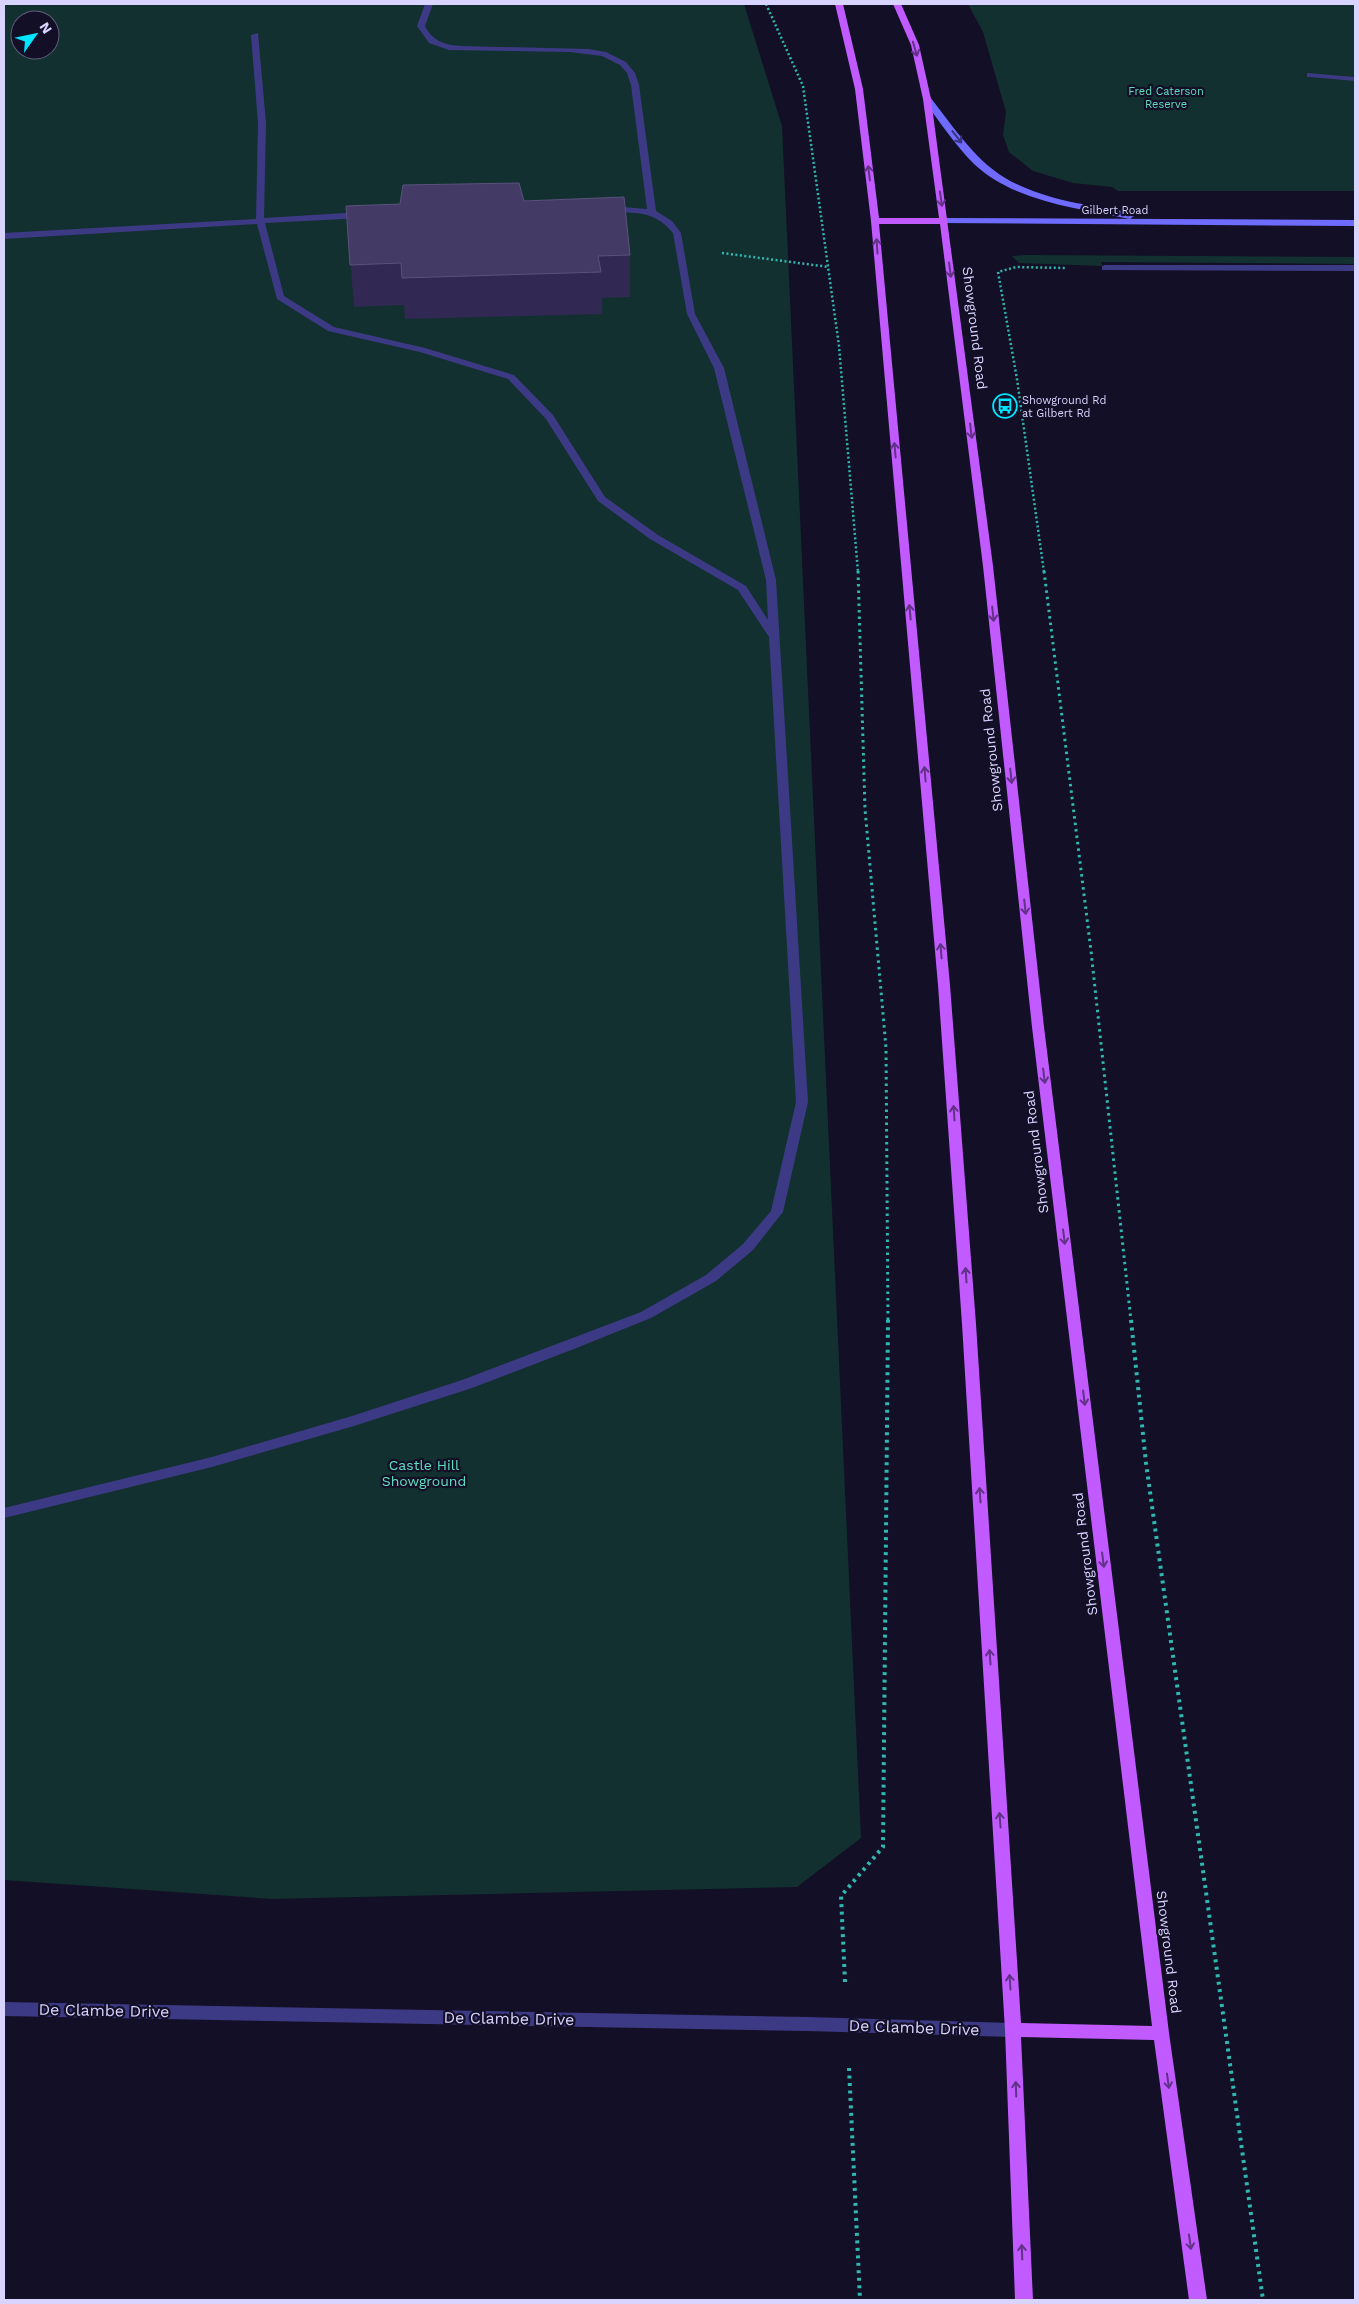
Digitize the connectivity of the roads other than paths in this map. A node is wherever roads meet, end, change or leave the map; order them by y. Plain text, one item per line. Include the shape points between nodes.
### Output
1 (429, 4) edge
2 (839, 4) edge
3 (896, 4) edge
4 (255, 35) dead end
5 (1310, 75) dead end
6 (1355, 79) edge
7 (927, 99) junction
8 (595, 209) edge
9 (652, 212) junction
10 (372, 215) edge
11 (260, 220) junction
12 (875, 221) junction
13 (944, 221) junction
14 (1154, 222) junction
15 (1355, 223) edge
16 (4, 236) edge
17 (1105, 268) road end
18 (1355, 268) edge
19 (774, 636) junction
20 (4, 1513) edge
21 (4, 2008) edge
22 (1014, 2030) junction
23 (1162, 2033) junction
24 (1024, 2300) edge
25 (1198, 2300) edge

1 - 9 street via 421,26 433,42 465,49 600,53 616,58 626,66 635,85
12 -> 2 main road via 859,89
3 -> 7 main road, Showground Road via 915,45
4 - 11 street via 262,123
5 - 6 street
7 -> 13 main road, Showground Road
7 -> 14 main road via 977,162 1003,182 1035,194
8 - 9 street
9 - 19 street via 669,223 677,233 691,314 719,368 771,580
10 - 11 street
11 - 16 street
11 - 19 street via 280,297 331,329 422,350 511,377 550,417 601,499 654,537 742,588
12 - 13 main road, Gilbert Road
22 -> 12 main road via 944,985
13 - 14 main road, Gilbert Road
13 -> 23 main road, Showground Road via 988,566 1038,1027
14 - 15 main road, Gilbert Road
17 - 18 street
19 - 20 street via 802,1102 777,1212 748,1248 710,1278 646,1315 467,1384 212,1462
21 - 22 street, De Clambe Drive
22 - 23 main road
24 -> 22 main road
23 -> 25 main road, Showground Road

